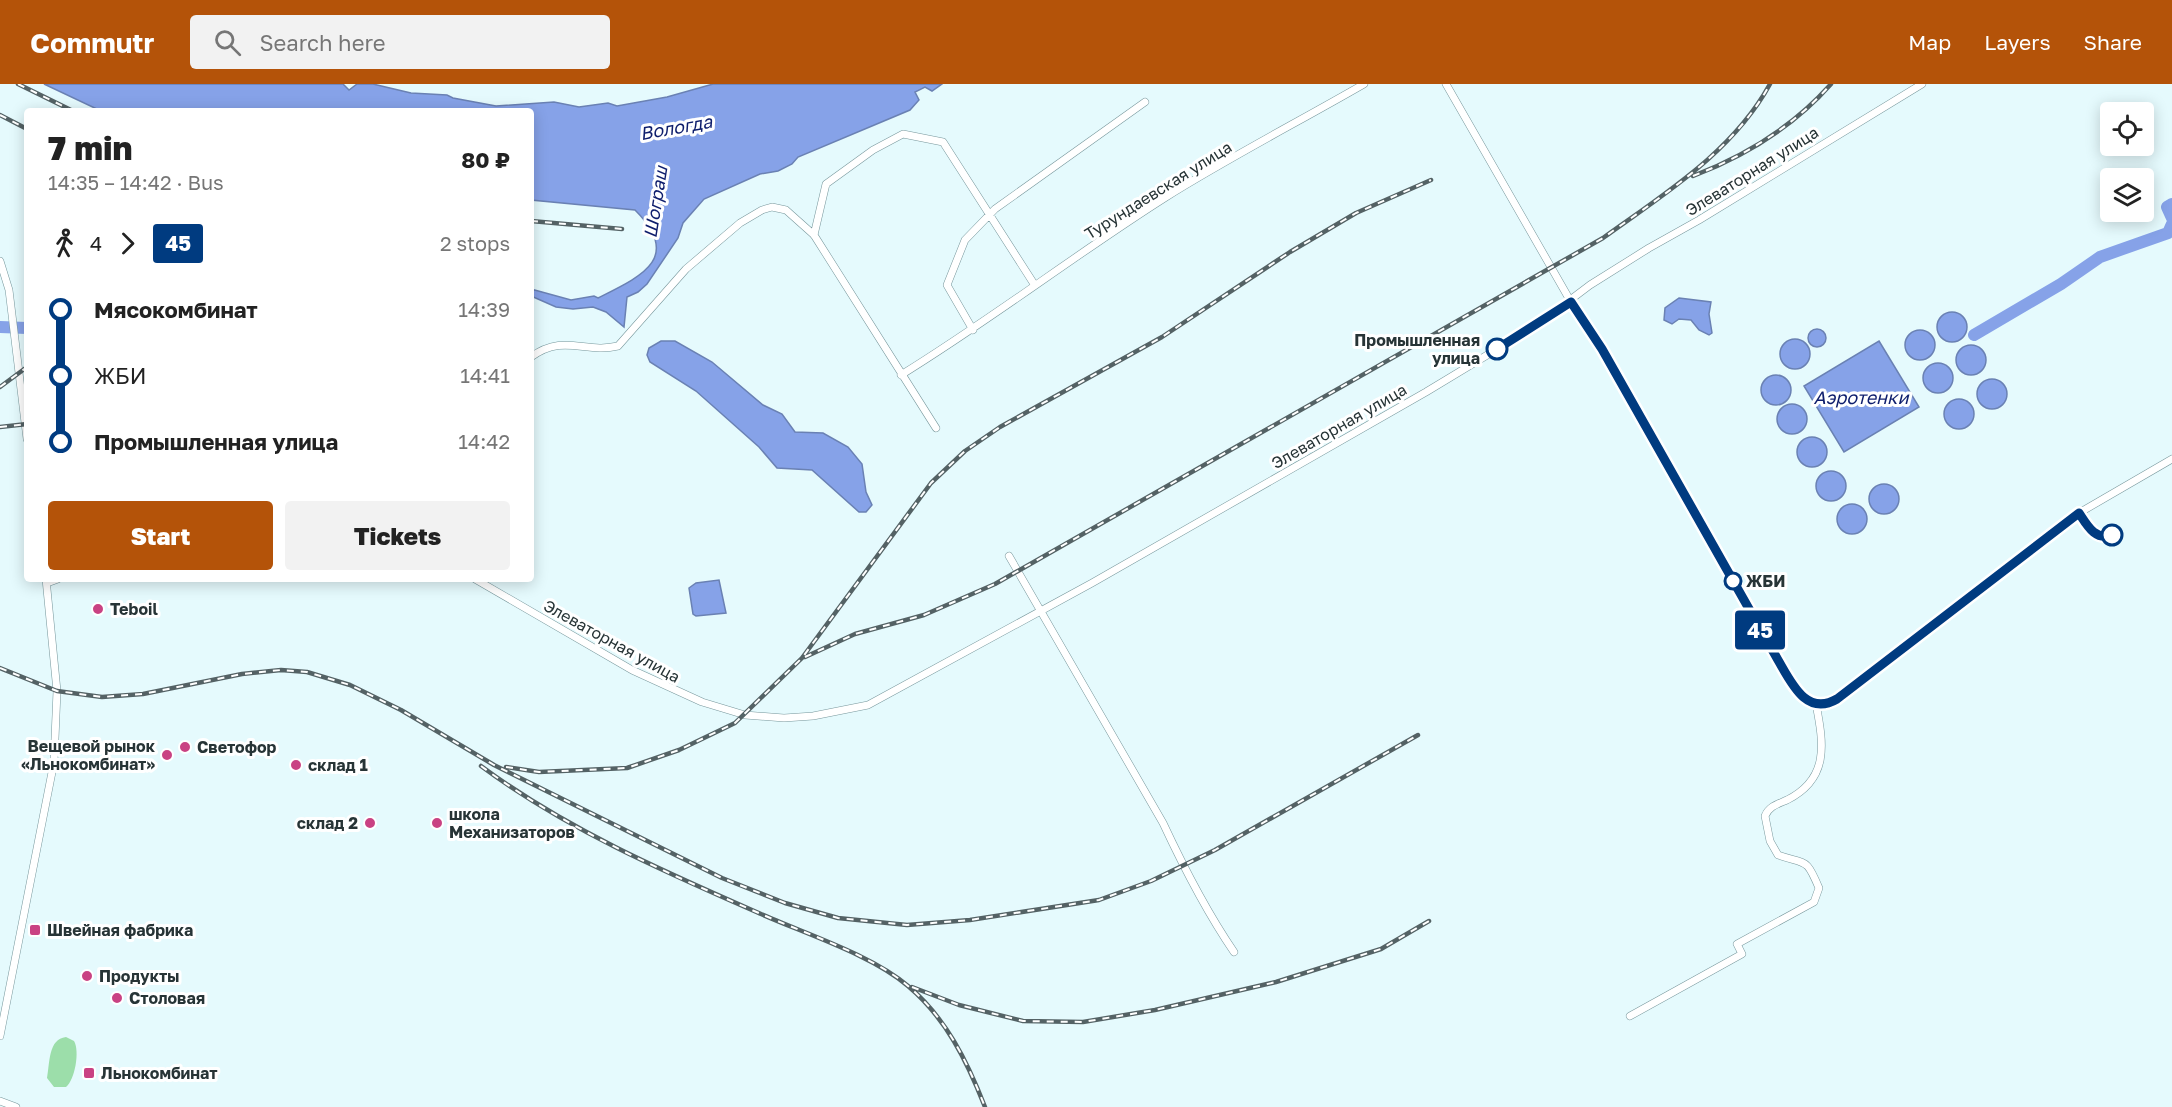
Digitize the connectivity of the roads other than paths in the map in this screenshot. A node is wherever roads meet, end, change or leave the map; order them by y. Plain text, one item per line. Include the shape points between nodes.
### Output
1 (1364, 84) edge
2 (1446, 84) edge
3 (1922, 84) edge
4 (1145, 102) dead end
5 (990, 214) junction
6 (814, 235) junction
7 (0, 261) edge
8 (1034, 284) junction
9 (1571, 302) junction
10 (973, 330) junction
11 (534, 356) edge
12 (901, 375) junction
13 (24, 415) edge
14 (936, 428) dead end
15 (2172, 459) edge
16 (1009, 556) dead end
17 (46, 582) edge
18 (480, 582) edge
19 (1039, 612) junction
20 (1816, 704) junction
21 (1234, 952) dead end
22 (1630, 1016) dead end
23 (0, 1036) edge
24 (0, 1101) edge
25 (16, 1107) edge

1 - 8 street, Турундаевская улица via 1167,196
2 - 9 street
3 - 9 street, Элеваторная улица via 1649,248 1590,285
4 - 5 street
5 - 6 street via 943,142 903,134 826,184
5 - 8 street
5 - 10 street via 965,240 947,285
6 - 11 street via 786,210 762,210 740,222 686,269 618,346 602,350 572,344 554,346
6 - 12 street
7 - 13 street via 12,311
8 - 10 street, Турундаевская улица
9 - 19 street, Элеваторная улица via 1426,392
9 - 20 street via 1602,349 1792,684 1804,699
10 - 12 street, Турундаевская улица
12 - 14 street
15 - 20 street via 2079,513 1837,699
16 - 19 street
17 - 23 street via 57,691 54,762
18 - 19 street, Элеваторная улица via 678,693 745,715 784,718 868,705
19 - 21 street via 1102,714 1201,900
20 - 22 street via 1821,762 1818,774 1809,785 1772,807 1765,816 1770,841 1778,855 1800,859 1811,868 1819,888 1814,902 1737,944 1742,954
24 - 25 street

